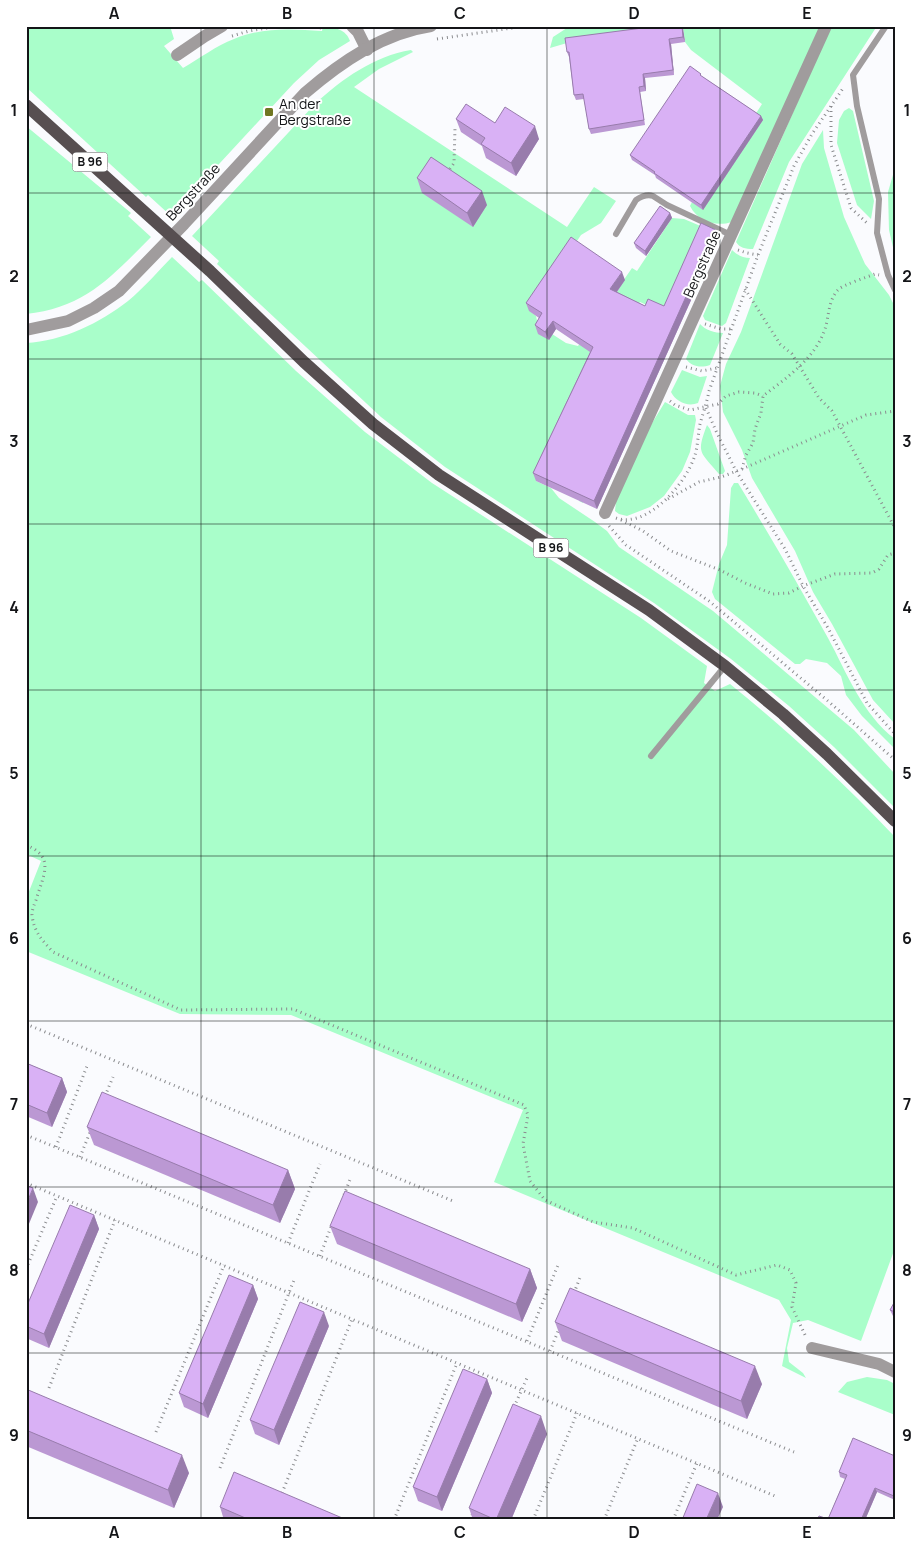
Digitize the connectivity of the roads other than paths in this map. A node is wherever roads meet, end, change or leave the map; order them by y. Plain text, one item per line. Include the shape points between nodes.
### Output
1 (222, 26) edge
2 (352, 26) edge
3 (431, 26) edge
4 (826, 26) edge
5 (886, 26) edge
6 (366, 50) junction
7 (177, 55) dead end
8 (26, 105) edge
9 (616, 234) dead end
10 (730, 238) junction
11 (895, 290) edge
12 (26, 330) edge
13 (605, 513) road end
14 (725, 666) junction
15 (651, 756) dead end
16 (895, 821) edge
17 (812, 1348) road end
18 (895, 1372) edge

1 - 7 street
2 - 6 street
3 - 6 street, Bergstraße via 384,40
4 - 10 street, Bergstraße
5 - 11 lane via 854,75 856,106 879,199 877,233
6 - 12 street, Bergstraße via 305,93 119,291 68,320
8 - 14 main road, B 96 via 373,424 439,475 649,610
9 - 10 lane via 636,200 649,195
10 - 13 street, Bergstraße
14 - 15 lane
14 - 16 main road, B 96 via 827,754
17 - 18 street via 879,1364

